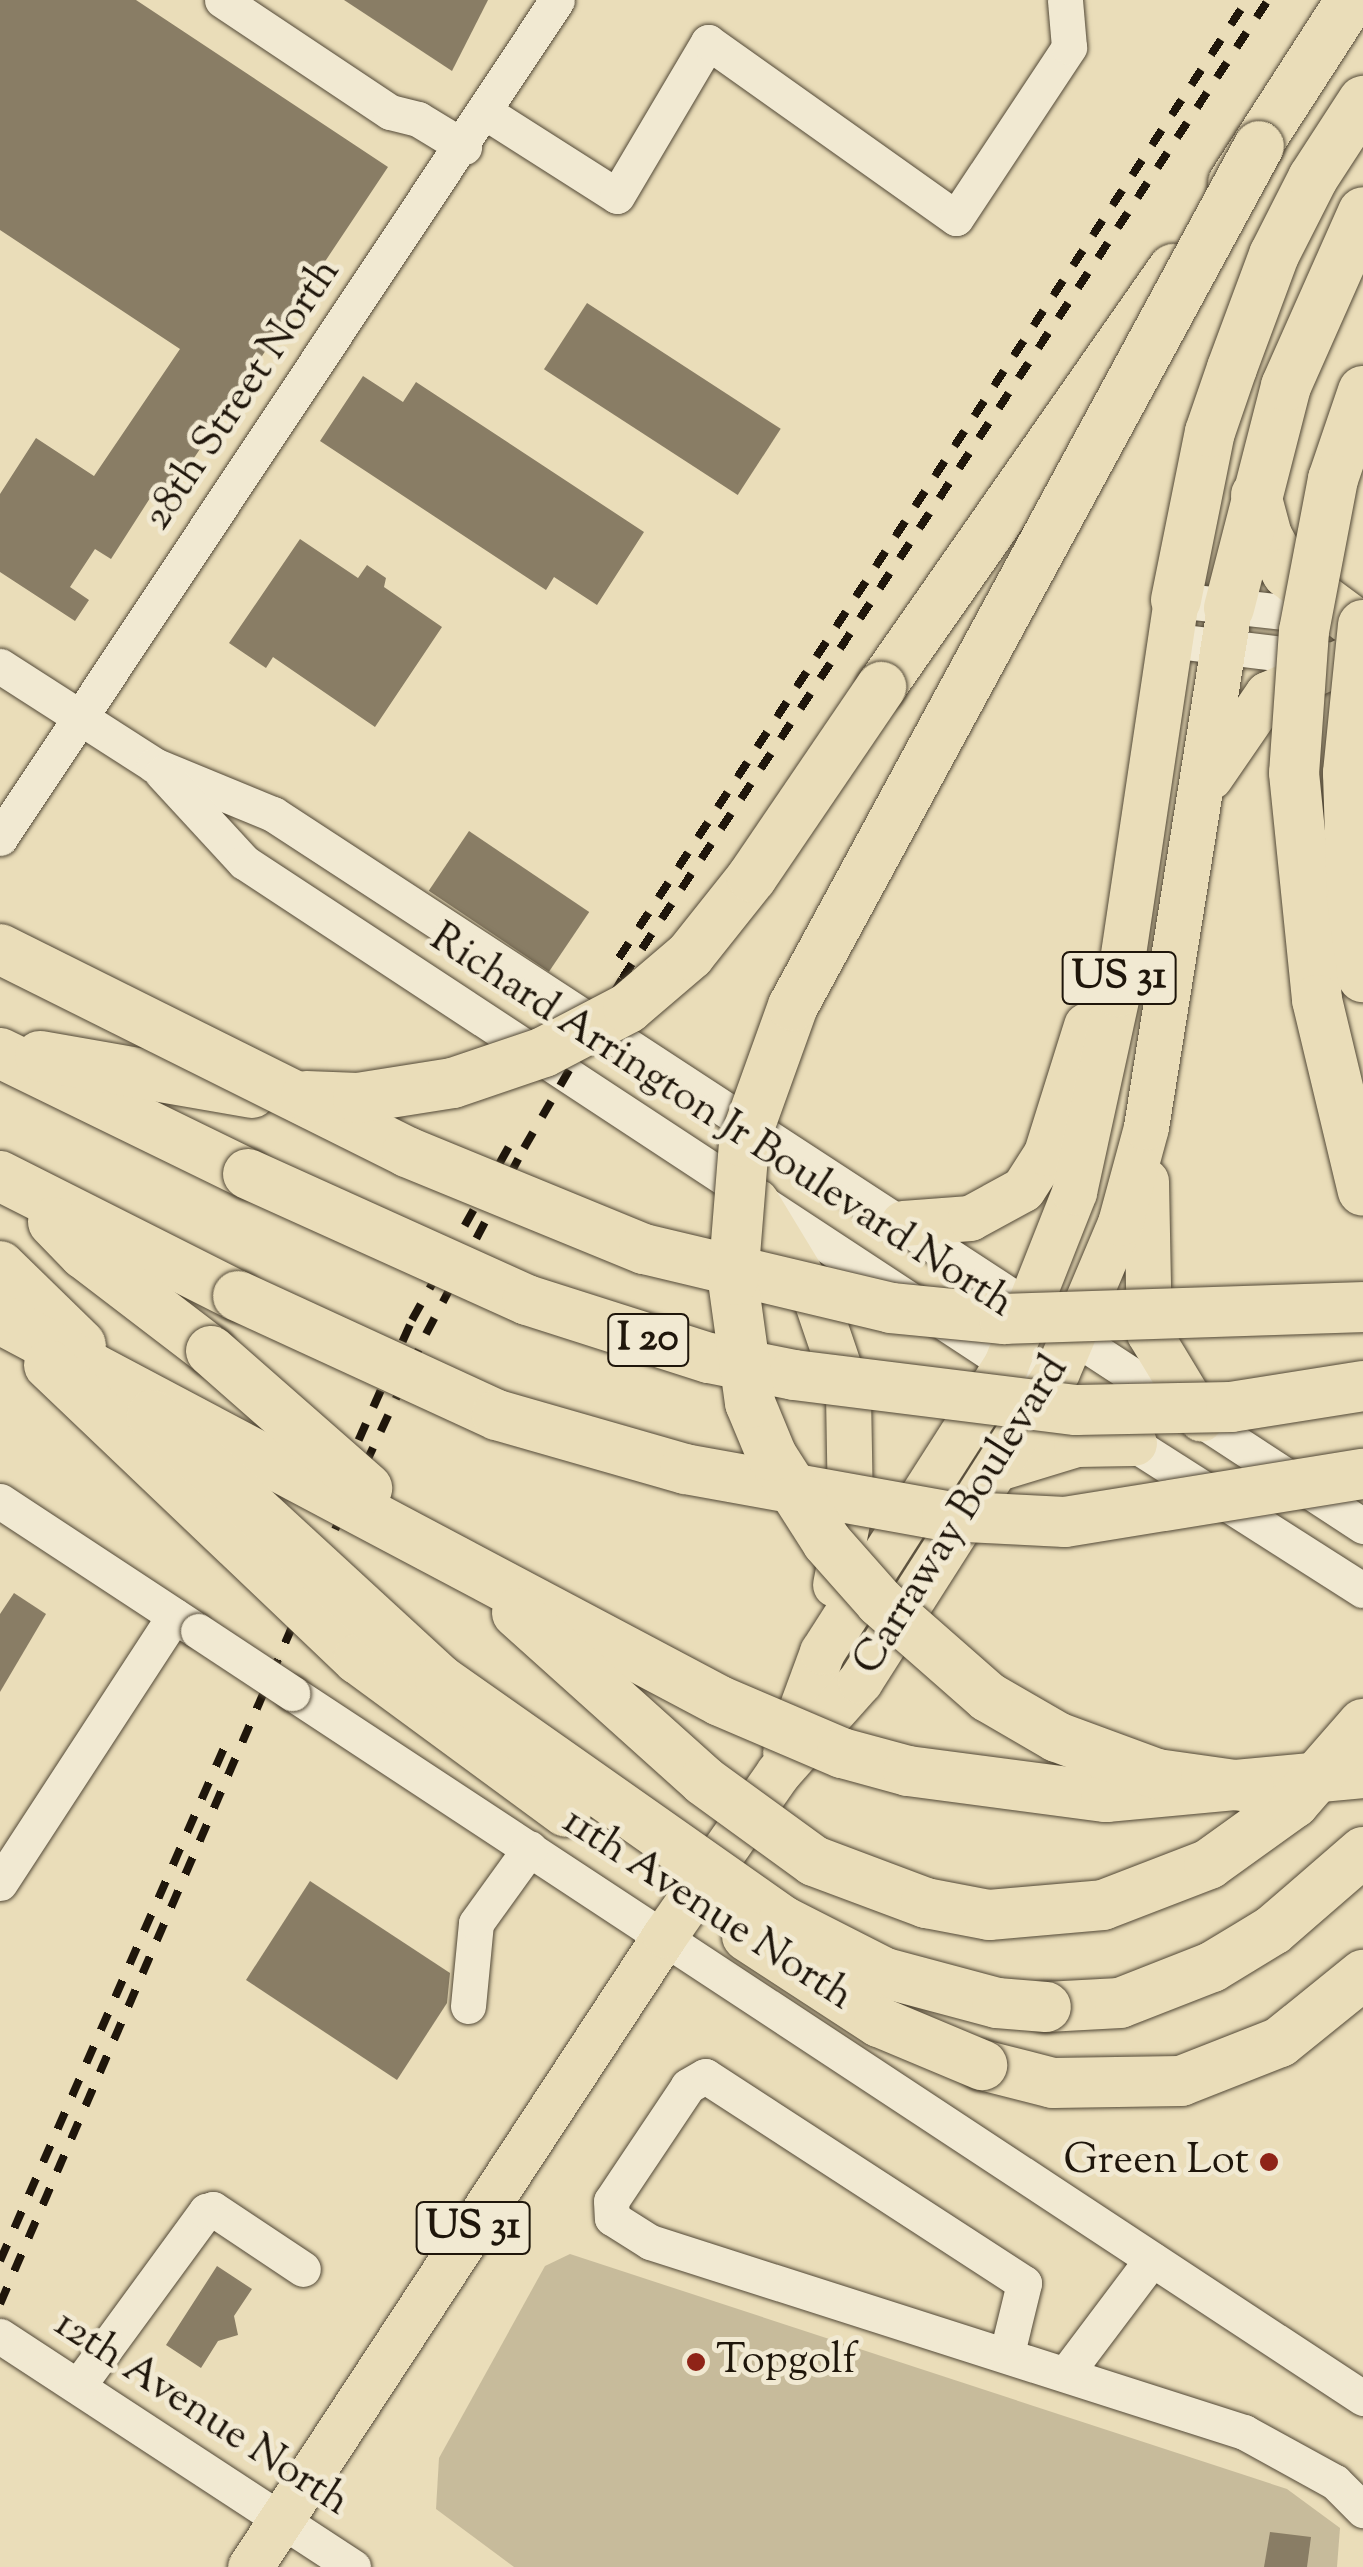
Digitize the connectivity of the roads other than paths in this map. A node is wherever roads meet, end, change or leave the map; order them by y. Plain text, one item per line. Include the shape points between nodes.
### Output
1 (222, 0) edge
2 (557, 0) edge
3 (1065, 0) edge
4 (1351, 0) edge
5 (1363, 100) edge
6 (485, 112) junction
7 (1259, 146) junction
8 (464, 147) junction
9 (1363, 212) edge
10 (1363, 391) edge
11 (1255, 490) junction
12 (1172, 620) junction
13 (1226, 629) junction
14 (1357, 637) edge
15 (0, 666) edge
16 (80, 717) junction
17 (154, 765) junction
18 (1201, 791) junction
19 (0, 838) edge
20 (1136, 856) junction
21 (0, 949) edge
22 (1363, 978) edge
23 (0, 1052) edge
24 (1146, 1127) junction
25 (10, 1180) edge
26 (1363, 1191) edge
27 (756, 1201) junction
28 (902, 1222) junction
29 (0, 1266) edge
30 (1363, 1307) edge
31 (1033, 1308) junction
32 (0, 1320) edge
33 (1075, 1336) junction
34 (1006, 1364) junction
35 (1363, 1386) edge
36 (1047, 1390) junction
37 (1201, 1419) junction
38 (1134, 1443) junction
39 (1001, 1467) junction
40 (1363, 1474) edge
41 (0, 1501) edge
42 (1363, 1526) edge
43 (1363, 1590) edge
44 (186, 1624) junction
45 (822, 1652) junction
46 (1363, 1724) edge
47 (778, 1773) junction
48 (1363, 1773) edge
49 (1249, 1787) junction
50 (530, 1848) junction
51 (1363, 1852) edge
52 (0, 1883) edge
53 (665, 1935) junction
54 (1363, 1975) edge
55 (468, 2006) dead end
56 (1152, 2259) junction
57 (304, 2269) dead end
58 (9, 2342) edge
59 (1007, 2352) junction
60 (1067, 2372) junction
61 (78, 2386) junction
62 (1363, 2398) edge
63 (1363, 2510) edge
64 (281, 2520) junction
65 (350, 2566) edge
66 (250, 2567) edge

1 - 8 street via 390,112 418,119
2 - 6 street, 28th Street North
3 - 6 street via 1069,47 956,218 708,42 617,196
4 - 7 highway
5 - 12 highway, US 31 via 1313,178 1244,336 1210,432
6 - 8 street, 28th Street North
7 - 23 highway, bridge via 752,877 690,955 628,1008 544,1052 452,1083 358,1098 252,1094
7 - 49 highway, bridge via 793,1006 744,1142 733,1280 746,1384 772,1456 808,1517 880,1602 988,1696 1057,1738 1157,1774
8 - 16 street, 28th Street North
9 - 11 highway, US 31 via 1286,386
10 - 26 highway, bridge via 1333,479 1304,631 1294,773 1317,1000
11 - 13 highway, US 31
11 - 14 highway via 1267,536 1287,573
12 - 13 street
12 - 20 main road, Carraway Boulevard / US 31
13 - 14 street
13 - 18 main road, Carraway Boulevard / US 31
14 - 18 main road via 1267,694
14 - 22 highway, bridge via 1348,774 1352,899
15 - 16 street, Richard Arrington Jr Boulevard North
16 - 17 street, Richard Arrington Jr Boulevard North
16 - 19 street, 28th Street North
17 - 27 street, Richard Arrington Jr Boulevard North via 244,862
17 - 28 street, Richard Arrington Jr Boulevard North via 273,814
18 - 24 main road, Carraway Boulevard / US 31
20 - 28 main road via 1036,1170 991,1211 952,1222
20 - 31 main road, Carraway Boulevard / US 31 via 1090,1131
21 - 30 highway, bridge via 407,1152 644,1249 892,1308 1004,1319
23 - 35 highway, I 20, bridge via 527,1300 710,1358 794,1375 1076,1410 1231,1407
24 - 33 main road, Carraway Boulevard / US 31 via 1120,1223
24 - 37 main road via 1149,1333
25 - 40 highway, bridge via 238,1296 497,1415 685,1470 947,1516 1065,1522
25 - 46 highway, bridge via 84,1254 211,1351 704,1781 814,1861 866,1884 989,1915 1103,1905 1156,1888 1252,1836 1339,1758
27 - 34 street, Richard Arrington Jr Boulevard North
27 - 45 main road via 816,1300 848,1394 850,1507
28 - 31 street, Richard Arrington Jr Boulevard North
29 - 51 highway, bridge via 368,1617 566,1772 835,1952 924,1986 997,2003 1120,2004 1212,1966 1273,1930
31 - 33 street, Richard Arrington Jr Boulevard North
31 - 34 main road, Carraway Boulevard / US 31
32 - 49 highway, bridge via 720,1701 842,1753 908,1771 1106,1797
32 - 54 highway, bridge via 358,1660 478,1752 850,2005 982,2065 1053,2083 1181,2080 1280,2042
33 - 36 main road, Carraway Boulevard / US 31
33 - 37 street, Richard Arrington Jr Boulevard North
34 - 36 street, Richard Arrington Jr Boulevard North
34 - 45 main road, Carraway Boulevard / US 31
36 - 38 street, Richard Arrington Jr Boulevard North
36 - 39 main road, Carraway Boulevard / US 31
37 - 42 street, Richard Arrington Jr Boulevard North
38 - 39 main road via 1076,1444
38 - 43 street, Richard Arrington Jr Boulevard North
39 - 47 main road, Carraway Boulevard / US 31 via 860,1681
41 - 44 street, 11th Avenue North
44 - 50 street, 11th Avenue North, bridge
44 - 52 street
45 - 47 main road, Carraway Boulevard / US 31
47 - 53 main road, Carraway Boulevard / US 31
48 - 49 highway, bridge
50 - 53 street, 11th Avenue North
50 - 55 street via 476,1923
53 - 56 street, 11th Avenue North
53 - 64 main road, Carraway Boulevard / US 31
56 - 60 street
56 - 62 street, 11th Avenue North
57 - 61 street via 213,2209 206,2211
58 - 61 street, 12th Avenue North
59 - 59 street via 650,2242 612,2218 611,2201 688,2086 704,2076 1024,2283
59 - 60 street
60 - 63 street via 1244,2432 1335,2482
61 - 64 street, 12th Avenue North
64 - 65 street, 12th Avenue North
64 - 66 main road, Carraway Boulevard / US 31

